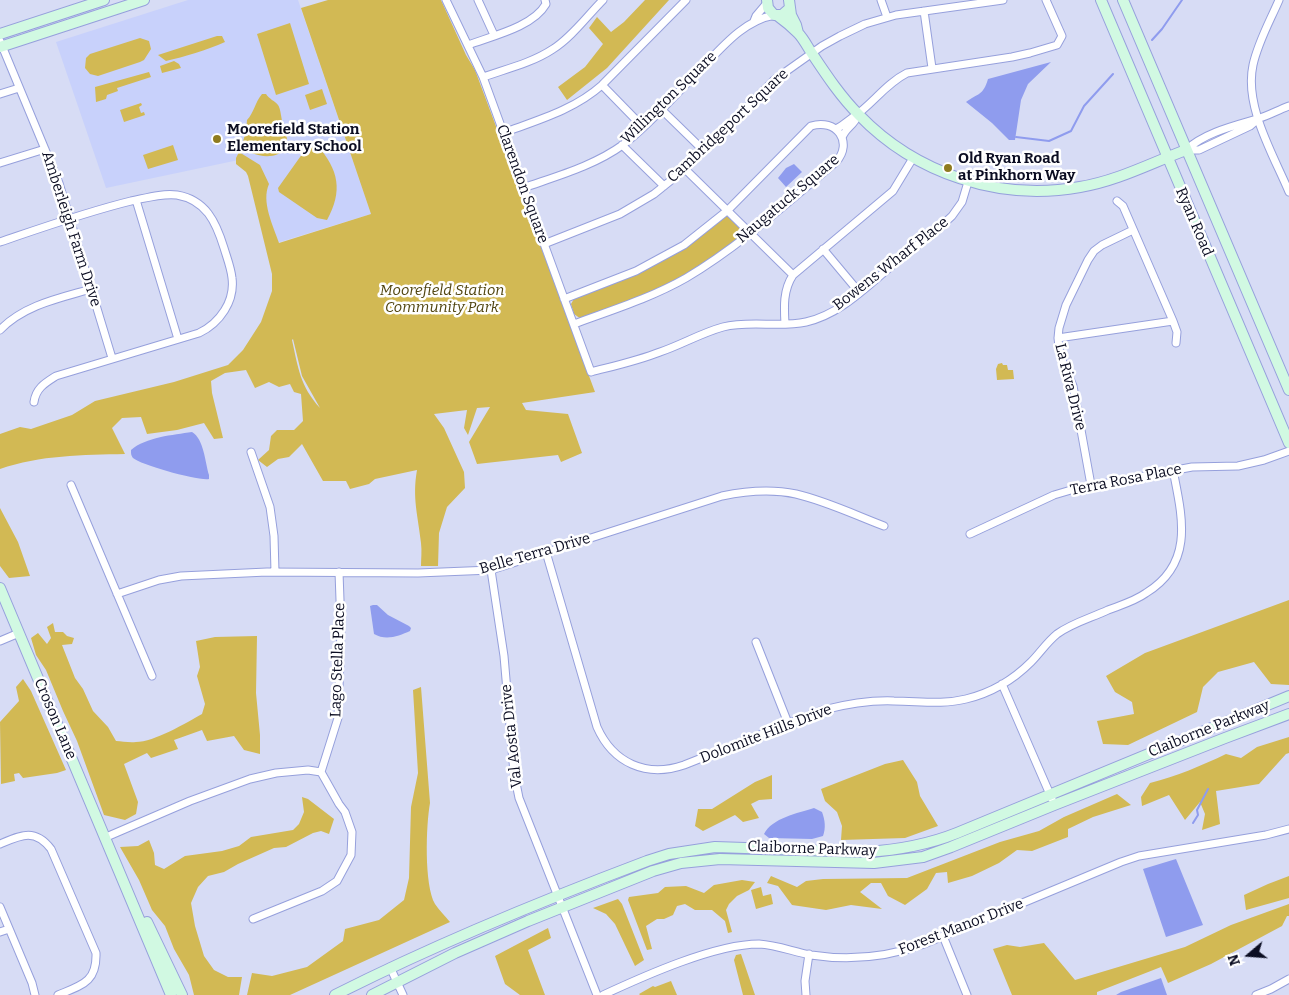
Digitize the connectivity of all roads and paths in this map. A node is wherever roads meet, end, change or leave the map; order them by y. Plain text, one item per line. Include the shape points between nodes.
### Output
1 (104, 0) edge
2 (144, 0) edge
3 (446, 0) edge
4 (478, 0) edge
5 (545, 0) edge
6 (602, 0) edge
7 (686, 0) edge
8 (881, 0) edge
9 (1003, 0) edge
10 (1046, 0) edge
11 (1101, 0) edge
12 (1123, 0) edge
13 (1279, 0) edge
14 (767, 1) edge
15 (959, 3) edge
16 (791, 4) edge
17 (924, 10) junction
18 (777, 15) junction
19 (887, 17) junction
20 (754, 21) junction
21 (798, 33) junction
22 (0, 34) edge
23 (494, 35) junction
24 (1, 45) edge
25 (468, 45) junction
26 (812, 53) junction
27 (932, 68) junction
28 (483, 76) junction
29 (602, 84) junction
30 (19, 88) junction
31 (0, 94) edge
32 (1289, 106) edge
33 (661, 109) junction
34 (858, 115) junction
35 (1258, 119) junction
36 (643, 127) junction
37 (836, 129) junction
38 (503, 133) junction
39 (842, 138) junction
40 (622, 144) junction
41 (45, 149) junction
42 (703, 150) junction
43 (1186, 150) junction
44 (1167, 157) junction
45 (913, 158) junction
46 (0, 163) edge
47 (685, 169) junction
48 (968, 182) junction
49 (664, 186) junction
50 (523, 188) junction
51 (1289, 192) edge
52 (136, 200) junction
53 (1117, 201) dead end
54 (728, 210) junction
55 (69, 218) junction
56 (1133, 230) junction
57 (750, 232) junction
58 (0, 242) edge
59 (544, 244) junction
60 (823, 249) junction
61 (793, 274) junction
62 (91, 288) junction
63 (860, 292) junction
64 (564, 299) junction
65 (1173, 321) junction
66 (574, 324) junction
67 (786, 324) junction
68 (0, 330) edge
69 (1058, 338) junction
70 (178, 339) junction
71 (1176, 343) dead end
72 (112, 358) junction
73 (591, 372) joint
74 (1289, 390) edge
75 (34, 402) dead end
76 (1289, 443) edge
77 (1289, 451) edge
78 (251, 452) dead end
79 (1173, 470) junction
80 (71, 485) dead end
81 (1091, 485) junction
82 (884, 526) dead end
83 (970, 534) dead end
84 (546, 552) junction
85 (491, 570) junction
86 (275, 572) junction
87 (339, 572) junction
88 (0, 588) edge
89 (117, 594) junction
90 (19, 633) junction
91 (0, 641) edge
92 (756, 642) dead end
93 (152, 676) dead end
94 (1002, 684) junction
95 (1289, 696) edge
96 (1289, 714) edge
97 (788, 723) junction
98 (321, 772) junction
99 (1050, 794) junction
100 (1054, 805) junction
101 (1289, 829) edge
102 (104, 838) junction
103 (0, 844) edge
104 (109, 851) junction
105 (559, 902) junction
106 (0, 907) edge
107 (253, 919) dead end
108 (9, 928) junction
109 (0, 932) edge
110 (943, 936) junction
111 (809, 954) junction
112 (390, 967) junction
113 (1289, 979) edge
114 (397, 982) junction
115 (35, 995) edge
116 (58, 995) edge
117 (171, 995) edge
118 (182, 995) edge
119 (335, 995) edge
120 (372, 995) edge
121 (403, 995) edge
122 (596, 995) edge
123 (603, 995) edge
124 (806, 995) edge
125 (967, 995) edge
126 (1256, 995) edge

1 - 22 main road
2 - 24 main road
3 - 25 street, Clarendon Square
4 - 23 street
5 - 23 street via 543,10 531,20
6 - 28 street via 552,50
7 - 29 street
8 - 19 street
9 - 15 street, Cambridgeport Square
10 - 27 street via 1062,36 1057,45 1030,53
11 - 44 main road, Ryan Road
12 - 43 main road, Ryan Road
13 - 35 street via 1252,73 1252,100
14 - 18 main road via 770,11
14 - 20 street, Willington Square
15 - 17 street, Cambridgeport Square
16 - 18 main road via 785,14
16 - 21 main road
17 - 19 street, Cambridgeport Square
17 - 27 street
18 - 20 street, Willington Square
18 - 21 main road
19 - 26 street, Cambridgeport Square via 864,24
20 - 33 street, Willington Square via 726,43
21 - 26 main road
23 - 25 street
24 - 30 street, Amberleigh Farm Drive
25 - 28 street, Clarendon Square
26 - 34 main road
26 - 42 street, Cambridgeport Square via 770,82
27 - 34 street via 898,77
28 - 38 street, Clarendon Square
29 - 36 street
29 - 38 street via 569,108
30 - 31 street
30 - 41 street, Amberleigh Farm Drive
32 - 35 street
33 - 36 street, Willington Square
33 - 42 street
34 - 37 street
34 - 39 street
34 - 45 main road
35 - 43 street via 1195,141
35 - 51 street
36 - 40 street, Willington Square
37 - 39 street, Naugatuck Square
37 - 54 street, Naugatuck Square via 818,123 806,129
38 - 50 street, Clarendon Square
39 - 57 street, Naugatuck Square via 844,149 836,162
40 - 49 street
40 - 50 street, Willington Square via 599,159
41 - 46 street
41 - 55 street, Amberleigh Farm Drive
42 - 47 street, Cambridgeport Square
43 - 44 main road
43 - 74 main road, Ryan Road
44 - 48 main road via 1104,182 1065,189 1020,190
44 - 76 main road, Ryan Road
45 - 48 main road
45 - 60 street via 893,191
47 - 49 street, Cambridgeport Square
47 - 54 street
48 - 63 street, Bowens Wharf Place via 962,202 952,216
49 - 59 street, Cambridgeport Square via 620,214
50 - 59 street, Clarendon Square
52 - 55 street
52 - 70 street
52 - 70 street via 165,194 188,197 201,205 218,229 231,270 232,293 219,319 205,330
53 - 56 street via 1123,206
54 - 57 street
54 - 64 street, Naugatuck Square via 684,245 657,261
55 - 58 street
55 - 62 street, Amberleigh Farm Drive
56 - 65 street
56 - 69 street, La Riva Drive via 1094,251 1066,305
57 - 61 street
57 - 66 street, Naugatuck Square via 684,279 652,295
59 - 64 street, Clarendon Square
60 - 61 street
60 - 63 street
61 - 67 street via 784,302
62 - 68 street via 34,307
62 - 72 street, Amberleigh Farm Drive
63 - 67 street, Bowens Wharf Place via 824,316
64 - 66 street, Clarendon Square
65 - 69 street
65 - 71 street
66 - 73 street, Clarendon Square
67 - 73 street, Bowens Wharf Place via 730,325 642,358
69 - 81 street, La Riva Drive via 1061,361 1073,386
70 - 72 street
72 - 75 street via 56,376 40,387
77 - 79 street, Terra Rosa Place via 1238,466
78 - 86 street via 270,507
79 - 81 street, Terra Rosa Place
79 - 94 street, Dolomite Hills Drive via 1182,532 1175,560 1164,578 1139,598 1064,630 1047,643 1026,667
80 - 89 street
81 - 83 street, Terra Rosa Place via 1054,495
82 - 84 street, Belle Terra Drive via 794,494 748,492 722,496
84 - 85 street, Belle Terra Drive
84 - 97 street, Dolomite Hills Drive via 597,727 620,758 646,769 666,770
85 - 87 street, Belle Terra Drive
85 - 105 street, Val Aosta Drive via 504,656 516,784
86 - 87 street, Belle Terra Drive
86 - 89 street, Belle Terra Drive via 181,576
87 - 98 street, Lago Stella Place via 338,718
88 - 90 main road, Croson Lane
89 - 93 street
90 - 91 street
90 - 102 main road, Croson Lane
92 - 97 street
94 - 97 street, Dolomite Hills Drive via 954,702 860,702 823,710
94 - 99 street
95 - 99 main road, Claiborne Parkway
96 - 100 main road, Claiborne Parkway
98 - 102 street via 276,773 250,779
98 - 107 street via 346,812 352,832 351,855 338,881 322,891
99 - 100 street
99 - 105 main road, Claiborne Parkway via 957,833 887,851 731,847 669,854 647,860
100 - 105 main road, Claiborne Parkway via 923,857 874,863 732,859 681,863
101 - 110 street, Forest Manor Drive via 1139,856
102 - 104 main road, Croson Lane
103 - 116 street via 27,835 46,843 96,953 90,978
104 - 117 main road, Croson Lane
104 - 118 main road, Croson Lane
105 - 112 main road, Claiborne Parkway via 464,933
105 - 114 main road, Claiborne Parkway
105 - 122 street, Val Aosta Drive
106 - 108 street
108 - 109 street
108 - 115 street
110 - 111 street, Forest Manor Drive via 878,956 842,958
110 - 125 street
111 - 123 street, Forest Manor Drive via 760,944 734,947 667,968
111 - 124 street
112 - 114 street
112 - 119 main road, Claiborne Parkway
113 - 126 street
114 - 120 main road, Claiborne Parkway
114 - 121 street

